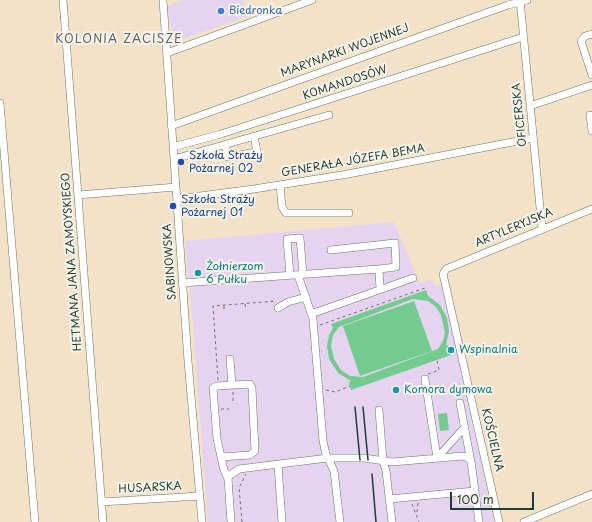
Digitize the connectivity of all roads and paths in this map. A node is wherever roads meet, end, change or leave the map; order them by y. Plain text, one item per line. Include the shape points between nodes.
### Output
1 (63, 0) edge
2 (162, 0) edge
3 (312, 0) edge
4 (522, 0) edge
5 (592, 34) edge
6 (523, 37) junction
7 (167, 53) junction
8 (592, 75) edge
9 (592, 84) edge
10 (0, 103) edge
11 (530, 106) junction
12 (329, 115) dead end
13 (590, 115) dead end
14 (171, 126) junction
15 (592, 132) edge
16 (254, 136) junction
17 (533, 138) junction
18 (225, 145) junction
19 (173, 147) junction
20 (174, 159) junction
21 (280, 185) junction
22 (176, 187) junction
23 (78, 195) junction
24 (176, 198) junction
25 (592, 209) edge
26 (349, 212) dead end
27 (542, 228) junction
28 (331, 250) dead end
29 (379, 269) junction
30 (446, 269) joint
31 (290, 275) junction
32 (301, 275) junction
33 (413, 278) dead end
34 (182, 283) junction
35 (425, 288) dead end
36 (380, 290) junction
37 (306, 297) junction
38 (245, 304) junction
39 (224, 305) junction
40 (278, 305) joint
41 (246, 310) dead end
42 (224, 312) dead end
43 (311, 314) junction
44 (314, 327) junction
45 (230, 359) dead end
46 (437, 360) dead end
47 (425, 379) joint
48 (232, 385) junction
49 (219, 386) junction
50 (350, 386) dead end
51 (319, 389) junction
52 (460, 403) dead end
53 (233, 404) dead end
54 (229, 409) dead end
55 (215, 410) junction
56 (379, 410) dead end
57 (465, 427) junction
58 (221, 457) junction
59 (328, 458) junction
60 (438, 458) junction
61 (383, 461) junction
62 (278, 465) junction
63 (471, 465) junction
64 (249, 467) junction
65 (228, 479) junction
66 (475, 491) junction
67 (592, 494) edge
68 (426, 495) junction
69 (200, 496) junction
70 (389, 498) junction
71 (402, 498) junction
72 (101, 502) junction
73 (417, 514) junction
74 (35, 522) edge
75 (103, 522) edge
76 (202, 522) edge
77 (231, 522) edge
78 (242, 522) edge
79 (282, 522) edge
80 (340, 522) edge
81 (392, 522) edge
82 (419, 522) edge
83 (479, 522) edge
84 (499, 522) edge
85 (524, 522) edge

1 - 23 street, HETMANA JANA ZAMOYSKIEGO
2 - 7 street, SABINOWSKA
3 - 7 street
4 - 6 street, OFICERSKA
4 - 14 street, MARYNARKI WOJENNEJ
5 - 8 street via 585,36 582,41
6 - 11 street, OFICERSKA
6 - 19 street, KOMANDOSÓW via 242,128
7 - 14 street, SABINOWSKA
9 - 11 street
10 - 74 street
11 - 17 street, OFICERSKA
12 - 16 street
13 - 15 street
14 - 19 street, SABINOWSKA
16 - 18 street
16 - 18 street via 257,152 228,157
17 - 21 street, GENERAŁA JÓZEFA BEMA
17 - 27 street, OFICERSKA
18 - 20 street
19 - 20 street, SABINOWSKA
20 - 22 street, SABINOWSKA
21 - 24 street, GENERAŁA JÓZEFA BEMA
21 - 26 street via 282,207 286,213
22 - 23 street
22 - 24 street, SABINOWSKA
23 - 72 street, HETMANA JANA ZAMOYSKIEGO
24 - 34 street, SABINOWSKA
25 - 27 street, ARTYLERYJSKA
27 - 30 street, ARTYLERYJSKA
28 - 29 street via 395,243 396,267
29 - 32 street
29 - 36 street
30 - 84 street, KOŚCIELNA via 443,274
31 - 32 street
31 - 32 street via 286,239 300,238
31 - 34 street
32 - 37 street
33 - 36 street
34 - 69 street, SABINOWSKA
35 - 44 path
36 - 43 street
37 - 40 street
37 - 43 street
38 - 39 path
38 - 40 path
38 - 41 path
39 - 42 path
39 - 49 path via 213,306
43 - 44 street
44 - 51 street
45 - 48 street
46 - 47 path via 439,370
47 - 60 street
48 - 49 street
48 - 53 path
48 - 58 street via 252,386 256,448 250,455
49 - 55 street via 213,388
50 - 51 path via 335,392
51 - 59 street
52 - 57 street
54 - 55 path
55 - 58 street
56 - 61 street
57 - 60 street
57 - 63 street
58 - 65 street
59 - 61 street
59 - 62 street
59 - 80 street via 334,471
60 - 61 street
60 - 63 street via 465,456
61 - 70 street
62 - 64 street
62 - 79 street
63 - 66 street
64 - 65 street via 230,474
64 - 78 path via 239,488
65 - 77 street
66 - 68 street
66 - 83 street
67 - 85 street
68 - 71 street
68 - 73 path via 417,505
69 - 72 street, HUSARSKA
69 - 76 street, SABINOWSKA
70 - 71 street
70 - 81 street
71 - 73 path via 413,505
72 - 75 street, HETMANA JANA ZAMOYSKIEGO
73 - 82 path

